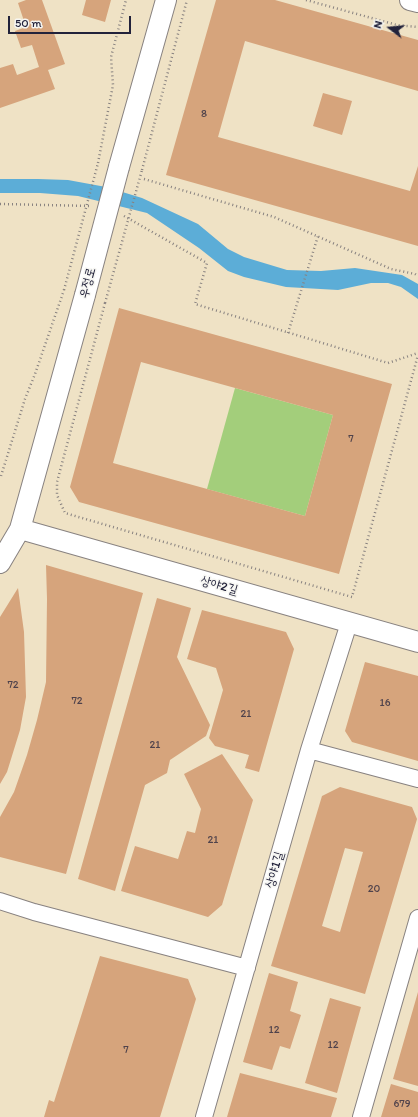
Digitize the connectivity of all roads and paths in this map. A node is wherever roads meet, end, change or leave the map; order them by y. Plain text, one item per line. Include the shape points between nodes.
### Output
1 (126, 0) edge
2 (166, 0) edge
3 (188, 0) edge
4 (306, 0) edge
5 (410, 0) edge
6 (418, 2) edge
7 (418, 27) edge
8 (144, 179) dead end
9 (0, 204) edge
10 (97, 206) dead end
11 (118, 214) dead end
12 (318, 236) junction
13 (418, 276) edge
14 (288, 333) junction
15 (418, 354) edge
16 (1, 476) dead end
17 (20, 529) junction
18 (0, 563) edge
19 (349, 623) junction
20 (418, 642) edge
21 (309, 750) junction
22 (418, 780) edge
23 (0, 901) edge
24 (418, 918) edge
25 (247, 968) junction
26 (204, 1117) edge
27 (361, 1117) edge

1 - 16 path, bridge via 111,57 113,85 98,163 64,290 25,398
2 - 17 street, 우정로, bridge
3 - 15 path, bridge via 57,482 57,495 65,512 352,597
4 - 7 path via 397,25
5 - 6 street
8 - 12 path via 274,217
9 - 10 path
11 - 14 path via 207,262 195,304
12 - 13 path via 391,269
12 - 14 path
14 - 15 path via 388,364
17 - 18 street, 우정로
17 - 19 street, 상야2길
19 - 20 street, 상야2길
19 - 21 street, 상야1길
21 - 22 street
21 - 25 street, 상야1길
23 - 25 street
24 - 27 street
25 - 26 street, 상야1길

